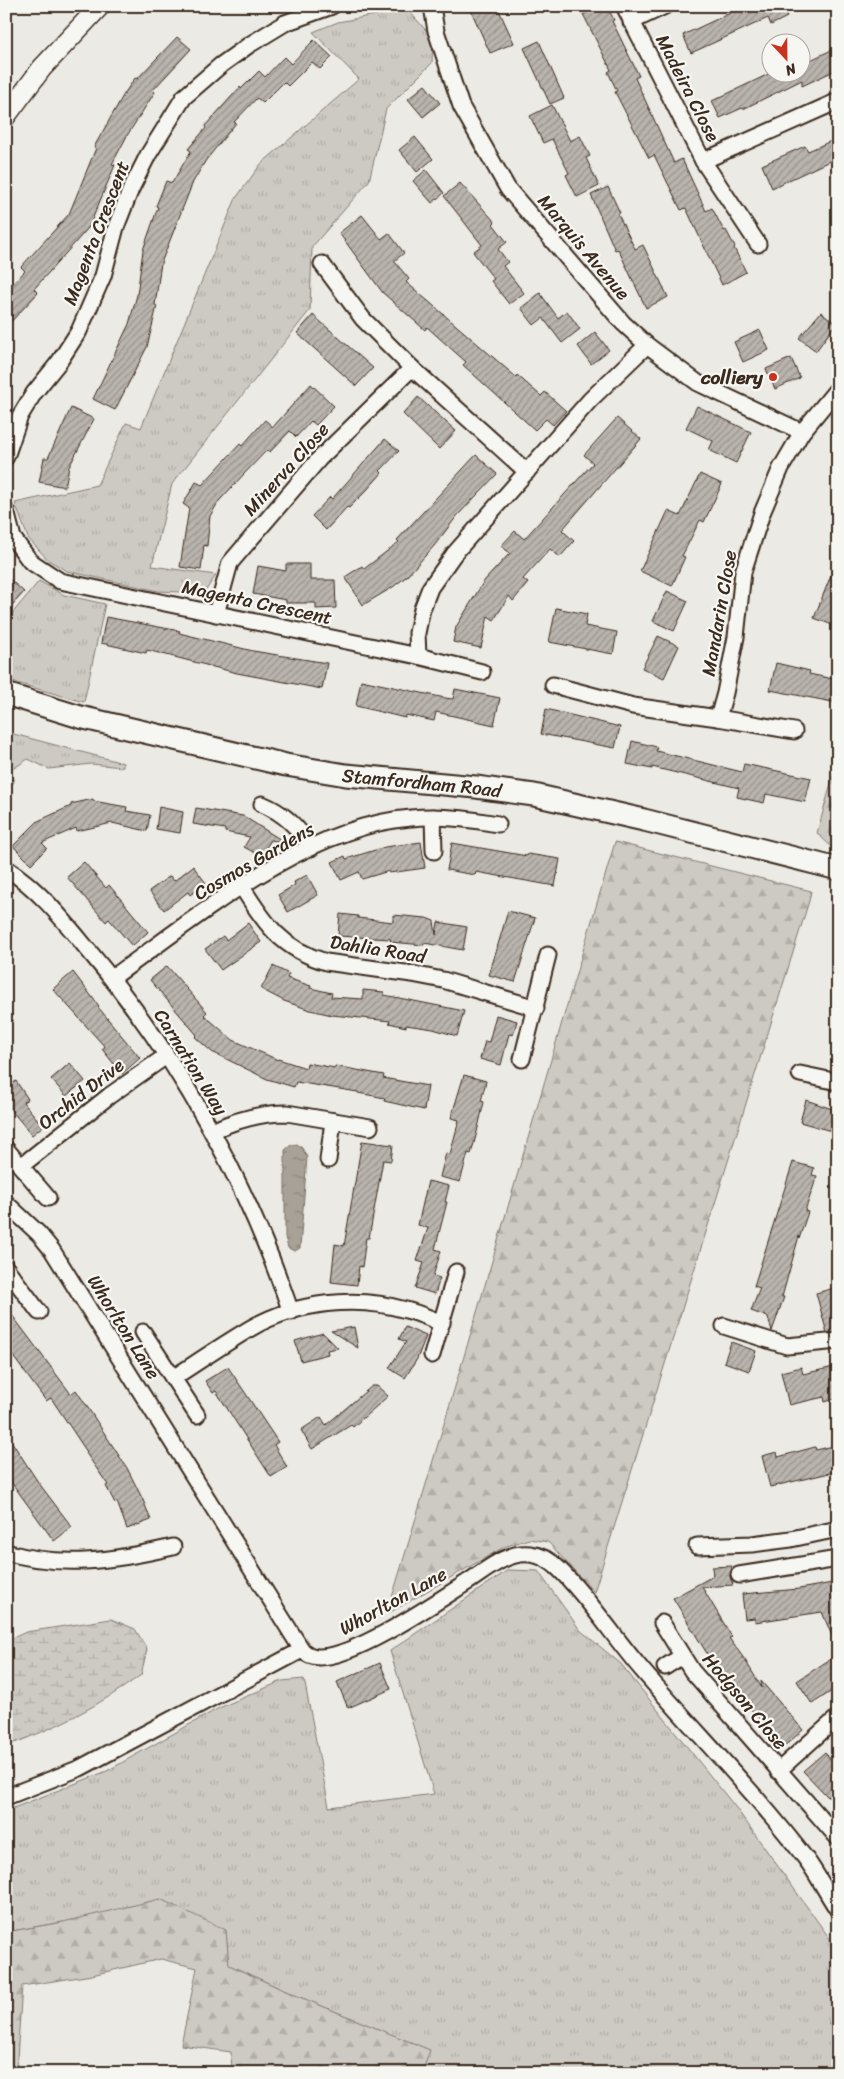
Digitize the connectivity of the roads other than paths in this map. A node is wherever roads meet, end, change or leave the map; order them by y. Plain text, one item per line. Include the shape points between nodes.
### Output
1 (100, 6) edge
2 (332, 6) edge
3 (432, 6) edge
4 (624, 6) edge
5 (665, 6) edge
6 (631, 22) junction
7 (838, 101) edge
8 (6, 116) edge
9 (703, 161) junction
10 (758, 244) dead end
11 (322, 264) dead end
12 (647, 346) junction
13 (412, 368) junction
14 (838, 388) edge
15 (802, 432) junction
16 (6, 457) edge
17 (527, 472) junction
18 (6, 512) edge
19 (216, 614) junction
20 (418, 656) junction
21 (482, 672) dead end
22 (553, 685) dead end
23 (6, 694) edge
24 (718, 718) junction
25 (794, 731) dead end
26 (262, 804) dead end
27 (433, 817) junction
28 (498, 824) dead end
29 (310, 848) junction
30 (434, 851) dead end
31 (6, 868) edge
32 (838, 869) edge
33 (242, 887) junction
34 (548, 956) dead end
35 (112, 978) junction
36 (536, 1008) junction
37 (166, 1056) junction
38 (522, 1059) dead end
39 (800, 1074) dead end
40 (838, 1082) edge
41 (334, 1121) junction
42 (370, 1127) dead end
43 (212, 1132) junction
44 (6, 1149) edge
45 (328, 1160) dead end
46 (21, 1166) junction
47 (48, 1198) dead end
48 (6, 1203) edge
49 (7, 1272) edge
50 (456, 1272) dead end
51 (39, 1312) dead end
52 (291, 1312) junction
53 (442, 1323) junction
54 (724, 1326) dead end
55 (143, 1332) dead end
56 (838, 1341) edge
57 (432, 1354) dead end
58 (173, 1378) junction
59 (197, 1415) dead end
60 (838, 1530) edge
61 (697, 1546) dead end
62 (173, 1547) dead end
63 (6, 1552) edge
64 (838, 1559) edge
65 (739, 1575) dead end
66 (662, 1623) dead end
67 (302, 1650) junction
68 (682, 1656) junction
69 (665, 1667) dead end
70 (838, 1717) edge
71 (778, 1771) junction
72 (6, 1797) edge
73 (838, 1838) edge
74 (838, 1910) edge

1 - 8 street via 42,68
2 - 16 street, Magenta Crescent via 285,23 249,45 184,97 151,149 131,189 116,227 103,276 79,331 20,416
3 - 12 street, Marquis Avenue via 436,31 461,106 508,189 623,323
4 - 6 street, Madeira Close
5 - 6 street
6 - 9 street, Madeira Close
7 - 9 street, Madeira Close
9 - 10 street, Madeira Close
11 - 13 street via 362,319
12 - 15 street, Marquis Avenue via 698,383
12 - 17 street via 590,400
13 - 17 street
13 - 19 street, Minerva Close via 319,459 230,563
14 - 15 street, Mandarin Close
15 - 24 street, Mandarin Close via 781,468 743,572 736,637
17 - 20 street via 466,540 430,588 417,634
18 - 19 street, Magenta Crescent via 12,538 30,561 60,581
19 - 20 street, Magenta Crescent
20 - 21 street, Magenta Crescent
22 - 24 street via 633,706
23 - 32 main road, Stamfordham Road via 80,717 286,765 346,775 534,795
24 - 25 street
26 - 29 street via 289,820
27 - 28 street, Cosmos Gardens
27 - 29 street, Cosmos Gardens via 369,826
27 - 30 street
29 - 33 street, Cosmos Gardens
31 - 35 street, Carnation Way via 52,906
33 - 35 street, Cosmos Gardens
33 - 36 street, Dahlia Road via 270,929 290,946 312,958 443,980
34 - 36 street
35 - 37 street, Carnation Way
36 - 38 street
37 - 43 street, Carnation Way
37 - 46 street, Orchid Drive via 109,1096
39 - 40 street
41 - 42 street
41 - 43 street via 277,1113 249,1116
41 - 45 street
43 - 52 street, Carnation Way via 254,1218
44 - 46 street
46 - 47 street
48 - 67 street, Whorlton Lane via 52,1250
49 - 51 street
50 - 53 street
52 - 53 street via 321,1304 367,1303 407,1310
52 - 58 street via 251,1328
53 - 57 street
54 - 56 street via 787,1346
55 - 58 street
58 - 59 street
60 - 61 street via 752,1544
62 - 63 street via 86,1562 33,1559
64 - 65 street
66 - 68 street, Hodgson Close
67 - 72 street via 80,1768
67 - 74 street, Whorlton Lane via 322,1657 354,1648 506,1558 527,1554 542,1557 572,1583 637,1665 767,1812 807,1861
68 - 69 street, Hodgson Close
68 - 71 street, Hodgson Close
70 - 71 street, Hodgson Close
71 - 73 street, Hodgson Close

